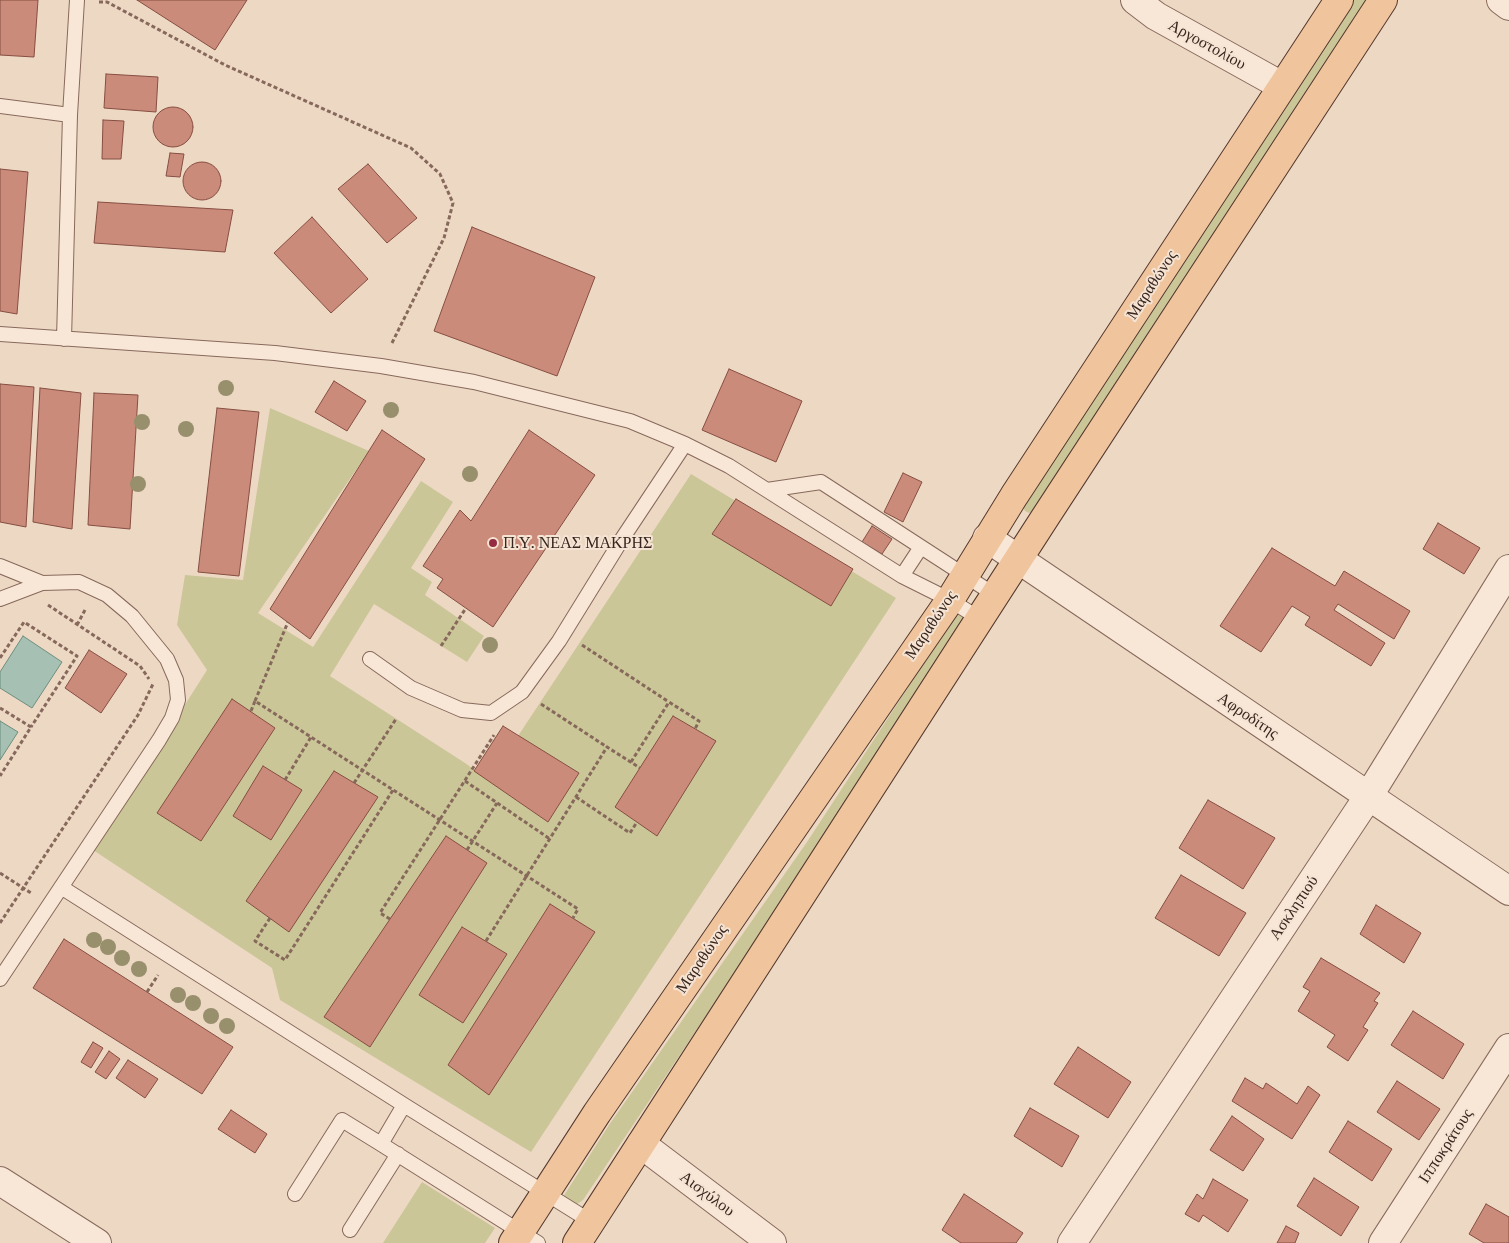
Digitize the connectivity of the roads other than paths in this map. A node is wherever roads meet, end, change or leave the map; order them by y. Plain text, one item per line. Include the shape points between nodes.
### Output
1 (1135, 0) edge
2 (1339, 0) edge
3 (1383, 0) edge
4 (1501, 0) edge
5 (77, 1) edge
6 (1509, 6) edge
7 (1282, 86) junction
8 (0, 106) edge
9 (70, 115) junction
10 (0, 334) edge
11 (64, 338) junction
12 (685, 444) junction
13 (767, 490) junction
14 (987, 538) junction
15 (921, 547) junction
16 (1018, 559) junction
17 (0, 566) edge
18 (1509, 569) edge
19 (902, 576) junction
20 (964, 576) junction
21 (42, 583) junction
22 (995, 595) junction
23 (0, 599) edge
24 (950, 600) junction
25 (980, 619) junction
26 (370, 659) dead end
27 (1368, 797) junction
28 (61, 887) junction
29 (1509, 891) edge
30 (0, 978) edge
31 (1509, 1048) edge
32 (404, 1105) junction
33 (381, 1144) junction
34 (641, 1144) junction
35 (398, 1154) junction
36 (0, 1181) edge
37 (545, 1193) junction
38 (295, 1194) dead end
39 (350, 1230) dead end
40 (584, 1232) edge
41 (518, 1234) edge
42 (97, 1243) edge
43 (772, 1243) edge
44 (1072, 1243) edge
45 (1383, 1243) edge

1 - 7 street, Αργοστολίου via 1156,16
2 - 7 main road, Μαραθώνος
3 - 16 main road
4 - 6 street
5 - 9 lane
7 - 14 main road, Μαραθώνος
8 - 9 lane
9 - 11 lane
10 - 11 lane
11 - 12 lane via 275,353 381,366 474,382 630,421
12 - 13 lane
12 - 26 lane via 564,633 522,692 491,712 462,710 410,688
13 - 15 lane via 821,482
13 - 19 lane
14 - 16 street, Αφροδίτης
14 - 20 main road, Μαραθώνος
15 - 19 lane
15 - 20 lane
16 - 22 main road
16 - 27 street, Αφροδίτης
17 - 21 lane
18 - 27 street, Ασκληπιού
19 - 24 lane
20 - 22 lane
20 - 24 main road, Μαραθώνος
21 - 23 lane
21 - 28 lane via 79,582 107,595 132,616 167,659 176,680 178,700 172,718
22 - 25 main road
24 - 25 lane
24 - 37 main road, Μαραθώνος
25 - 34 main road
27 - 29 street, Αφροδίτης
27 - 44 street, Ασκληπιού
28 - 30 lane
28 - 32 lane
31 - 45 street, Ιπποκράτους
32 - 33 lane
32 - 37 lane
33 - 35 lane
33 - 38 lane via 342,1120
34 - 40 main road
34 - 43 street, Αισχύλου
35 - 39 lane
35 - 41 lane
36 - 42 street
37 - 40 lane
37 - 41 main road, Μαραθώνος

